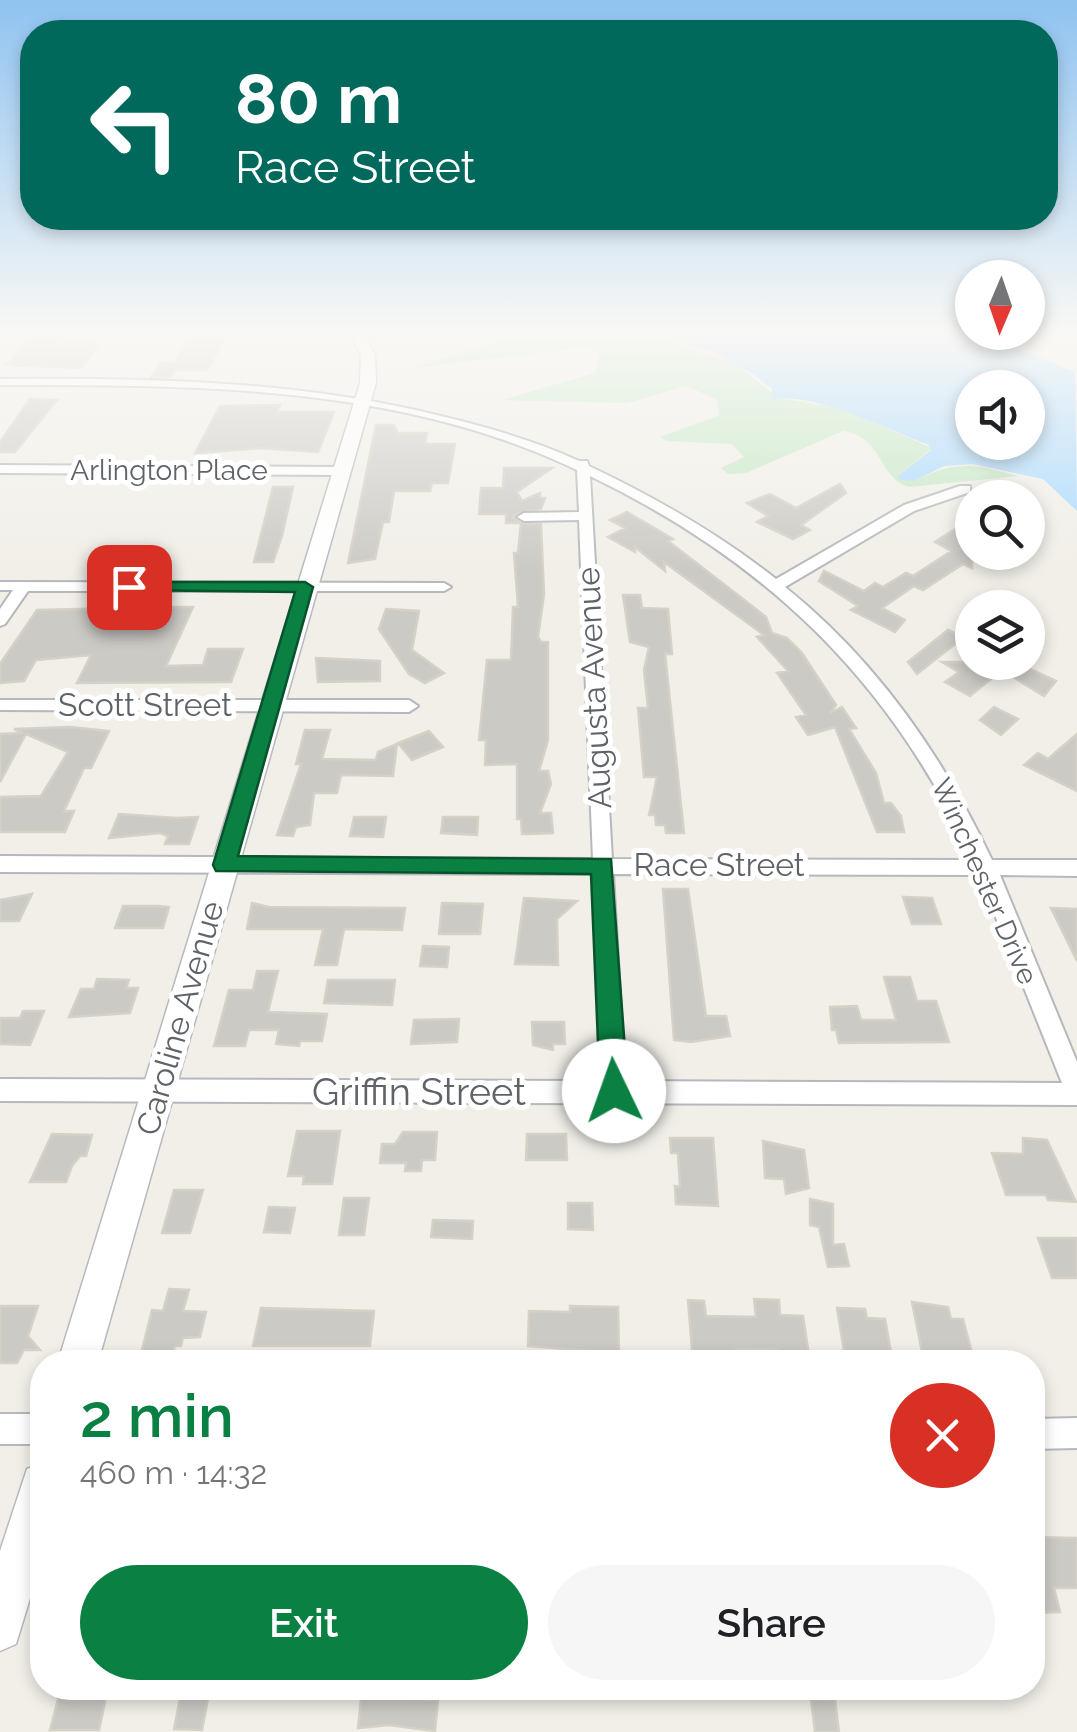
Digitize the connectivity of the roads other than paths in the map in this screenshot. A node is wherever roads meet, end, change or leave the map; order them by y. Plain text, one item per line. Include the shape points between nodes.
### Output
1 (359, 410) edge
2 (404, 410) edge
3 (583, 464) junction
4 (0, 470) edge
5 (338, 471) junction
6 (955, 492) edge
7 (524, 516) dead end
8 (584, 516) junction
9 (779, 584) junction
10 (0, 586) edge
11 (23, 586) junction
12 (305, 587) junction
13 (444, 588) dead end
14 (0, 621) edge
15 (0, 705) edge
16 (272, 705) junction
17 (410, 706) dead end
18 (0, 864) edge
19 (224, 865) junction
20 (602, 865) junction
21 (984, 867) junction
22 (1077, 868) edge
23 (0, 1090) edge
24 (158, 1091) junction
25 (614, 1091) junction
26 (1077, 1093) edge
27 (82, 1350) edge
28 (0, 1429) edge
29 (30, 1430) edge
30 (1077, 1433) edge
31 (1045, 1434) edge
32 (30, 1525) edge
33 (0, 1628) edge

1 - 5 street, Caroline Avenue
2 - 3 street, Winchester Drive
3 - 8 street, Augusta Avenue
3 - 9 street, Winchester Drive via 702,528
4 - 5 street, Arlington Place
5 - 12 street, Caroline Avenue
6 - 9 street via 909,508
7 - 8 street
8 - 20 street, Augusta Avenue
9 - 21 street, Winchester Drive via 904,721 963,818
10 - 11 street
11 - 12 street
11 - 14 street
12 - 13 street
12 - 16 street, Caroline Avenue
15 - 16 street, Scott Street
16 - 17 street, Scott Street
16 - 19 street, Caroline Avenue
18 - 19 street, Race Street
19 - 20 street, Race Street
19 - 24 street, Caroline Avenue
20 - 21 street, Race Street
20 - 25 street, Augusta Avenue
21 - 22 street, Race Street
21 - 26 street, Winchester Drive
23 - 24 street, Griffin Street
24 - 25 street, Griffin Street
24 - 27 street, Caroline Avenue
25 - 26 street, Griffin Street
28 - 29 street
30 - 31 street
32 - 33 street

